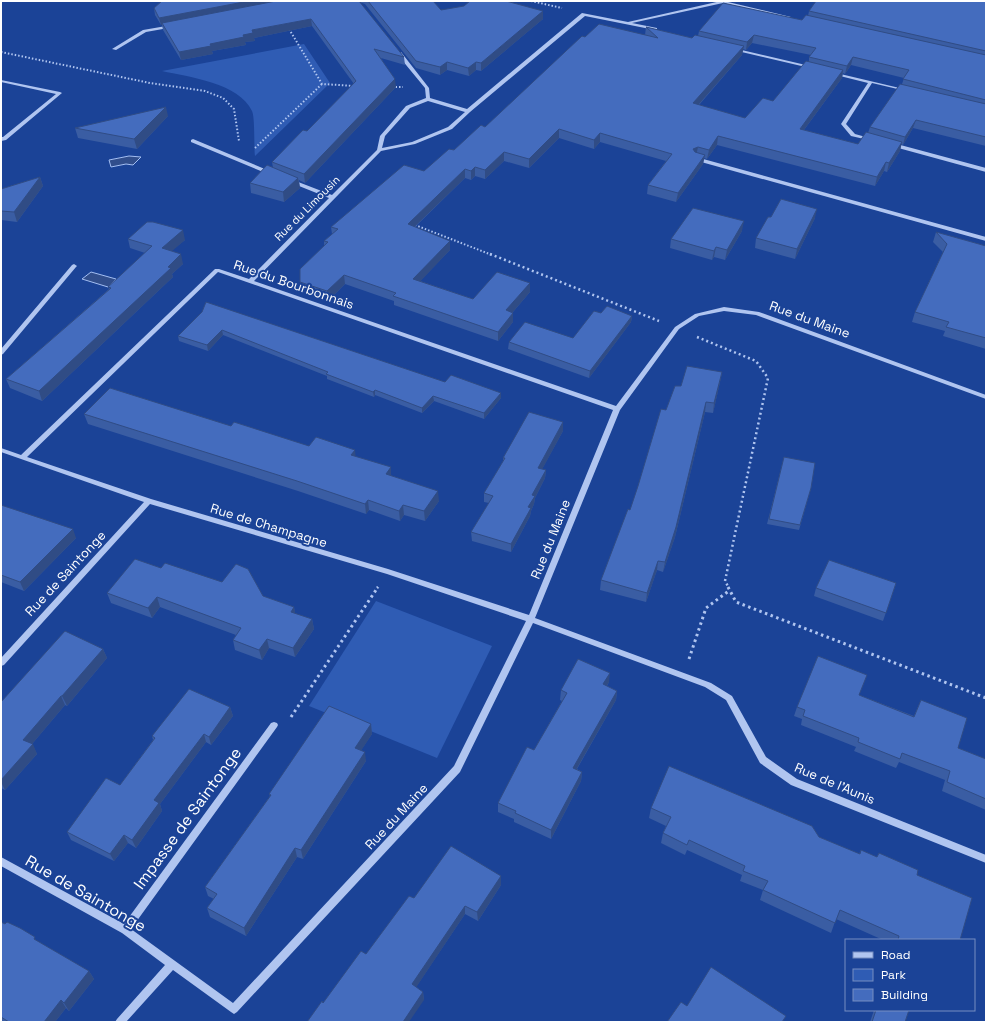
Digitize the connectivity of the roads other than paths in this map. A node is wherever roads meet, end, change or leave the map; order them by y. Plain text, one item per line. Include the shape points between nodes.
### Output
1 (729, 1) edge
2 (723, 2) junction
3 (793, 18) edge
4 (628, 23) junction
5 (175, 25) edge
6 (658, 30) edge
7 (394, 47) edge
8 (727, 47) edge
9 (114, 49) dead end
10 (818, 69) edge
11 (826, 71) edge
12 (1, 81) edge
13 (871, 82) junction
14 (909, 91) edge
15 (428, 99) junction
16 (468, 111) junction
17 (1, 139) edge
18 (193, 141) dead end
19 (875, 141) edge
20 (890, 144) edge
21 (379, 150) junction
22 (696, 159) edge
23 (986, 170) edge
24 (273, 174) edge
25 (288, 180) edge
26 (332, 197) junction
27 (986, 239) edge
28 (74, 266) dead end
29 (250, 281) junction
30 (1, 352) edge
31 (986, 397) edge
32 (617, 409) junction
33 (1, 450) edge
34 (23, 457) junction
35 (149, 501) junction
36 (531, 619) junction
37 (1, 662) edge
38 (274, 725) road end
39 (986, 859) edge
40 (1, 861) edge
41 (125, 930) junction
42 (171, 965) junction
43 (234, 1009) joint
44 (120, 1022) edge

1 - 2 street
2 - 3 street
2 - 4 street
4 - 6 street
4 - 16 street via 584,14
5 - 9 street via 145,31
7 - 15 street via 427,88
8 - 10 street
11 - 13 street
12 - 17 street via 60,93 4,140
13 - 14 street
13 - 19 street via 843,124 853,135
15 - 16 street
15 - 21 street, Rue du Limousin via 408,107 384,136
16 - 21 street via 450,128 413,143
18 - 24 street
20 - 23 street
21 - 26 street, Rue du Limousin
22 - 27 street
25 - 26 street
26 - 29 street, Rue du Limousin
28 - 30 street
29 - 32 street, Rue du Bourbonnais
29 - 34 street, Rue du Bourbonnais via 217,270
31 - 32 street, Rue du Maine via 757,313 724,309 697,314 677,328
32 - 36 street, Rue du Maine
33 - 34 street, Rue de Champagne
34 - 35 street, Rue de Champagne
35 - 36 street, Rue de Champagne via 388,572
35 - 37 street, Rue de Saintonge
36 - 39 street, Rue de l'Aunis via 708,685 729,698 763,760 794,782
36 - 43 street, Rue du Maine via 457,769
38 - 41 street, Impasse de Saintonge
40 - 41 street, Rue de Saintonge
41 - 42 street, Rue de Saintonge
42 - 43 street, Rue de Saintonge
42 - 44 street

